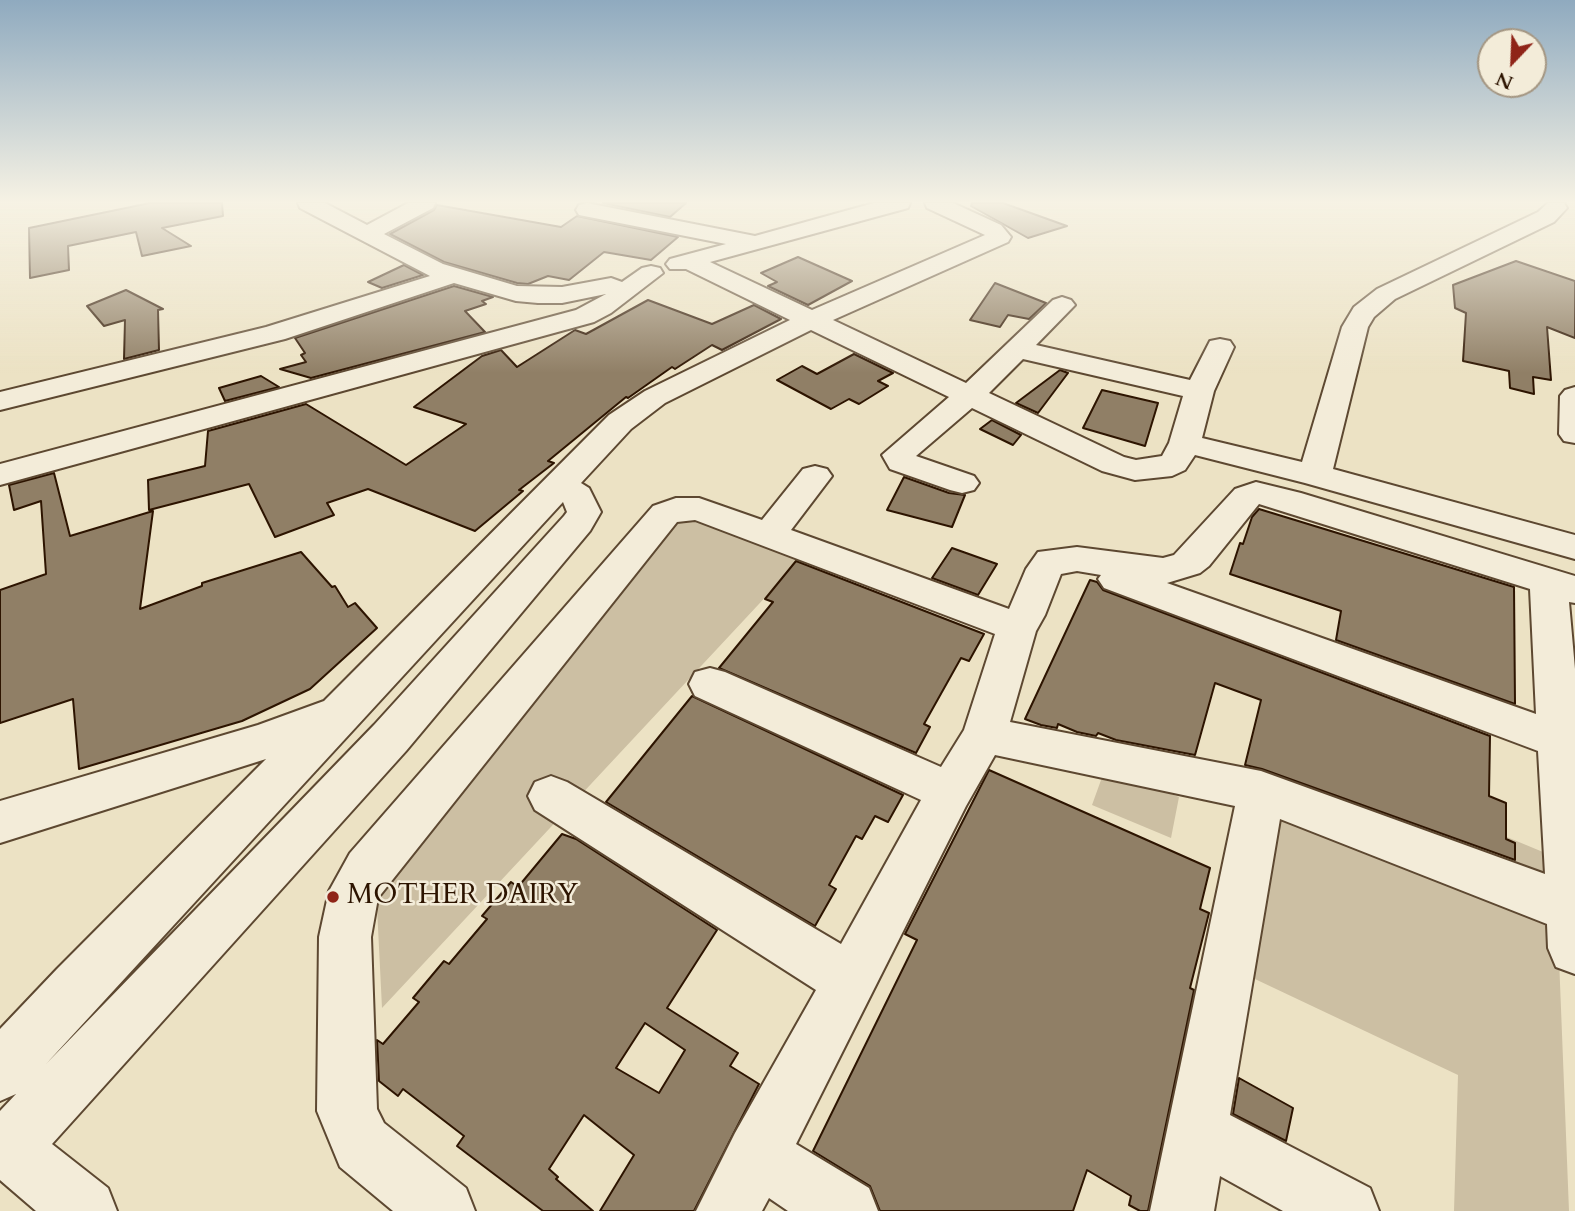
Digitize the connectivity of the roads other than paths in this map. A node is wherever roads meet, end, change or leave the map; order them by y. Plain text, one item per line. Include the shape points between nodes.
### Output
1 (416, 260) edge
2 (694, 260) edge
3 (948, 260) edge
4 (1455, 260) edge
5 (688, 261) junction
6 (651, 273) junction
7 (452, 275) junction
8 (1062, 305) dead end
9 (813, 318) junction
10 (1220, 347) dead end
11 (1017, 349) junction
12 (1199, 391) junction
13 (970, 395) junction
14 (1575, 396) edge
15 (0, 401) edge
16 (1575, 434) edge
17 (1185, 443) junction
18 (0, 475) edge
19 (1315, 475) junction
20 (815, 476) dead end
21 (962, 483) dead end
22 (562, 485) junction
23 (769, 535) junction
24 (1575, 547) edge
25 (1063, 559) junction
26 (1562, 586) edge
27 (1017, 627) junction
28 (710, 684) dead end
29 (351, 702) junction
30 (411, 714) junction
31 (984, 735) junction
32 (1567, 743) edge
33 (1261, 791) junction
34 (950, 792) junction
35 (551, 796) dead end
36 (0, 822) edge
37 (1574, 922) edge
38 (850, 980) junction
39 (0, 1072) edge
40 (1196, 1130) junction
41 (4, 1145) edge
42 (757, 1155) junction
43 (85, 1211) edge
44 (443, 1211) edge
45 (728, 1211) edge
46 (846, 1211) edge
47 (1182, 1211) edge
48 (1347, 1211) edge

1 - 7 street
2 - 5 street
3 - 9 street
4 - 19 street via 1386,294 1363,313 1355,327
5 - 6 street
5 - 9 street
6 - 7 street via 562,295 516,293
6 - 18 street via 585,316
7 - 15 street via 275,333
8 - 11 street
9 - 13 street
9 - 22 street via 655,397 605,436
10 - 12 street
11 - 12 street
11 - 13 street
12 - 17 street
13 - 17 street via 1135,470 1174,463
13 - 21 street via 897,458
14 - 16 street
17 - 19 street
19 - 24 street
20 - 23 street
22 - 29 street
22 - 30 street via 582,504 578,523
23 - 27 street
23 - 44 street via 699,509 665,514 354,891 345,937 347,1111 362,1144
25 - 26 street via 1163,571 1187,564 1247,497 1256,493
25 - 27 street via 1051,561 1044,569
25 - 32 street
26 - 32 street
27 - 31 street
28 - 34 street
29 - 30 street
29 - 36 street via 263,742
29 - 39 street
30 - 41 street
31 - 33 street
31 - 34 street
32 - 37 street
33 - 37 street
33 - 40 street
34 - 38 street
35 - 38 street
38 - 42 street
40 - 47 street
40 - 48 street
41 - 43 street
42 - 45 street
42 - 46 street

